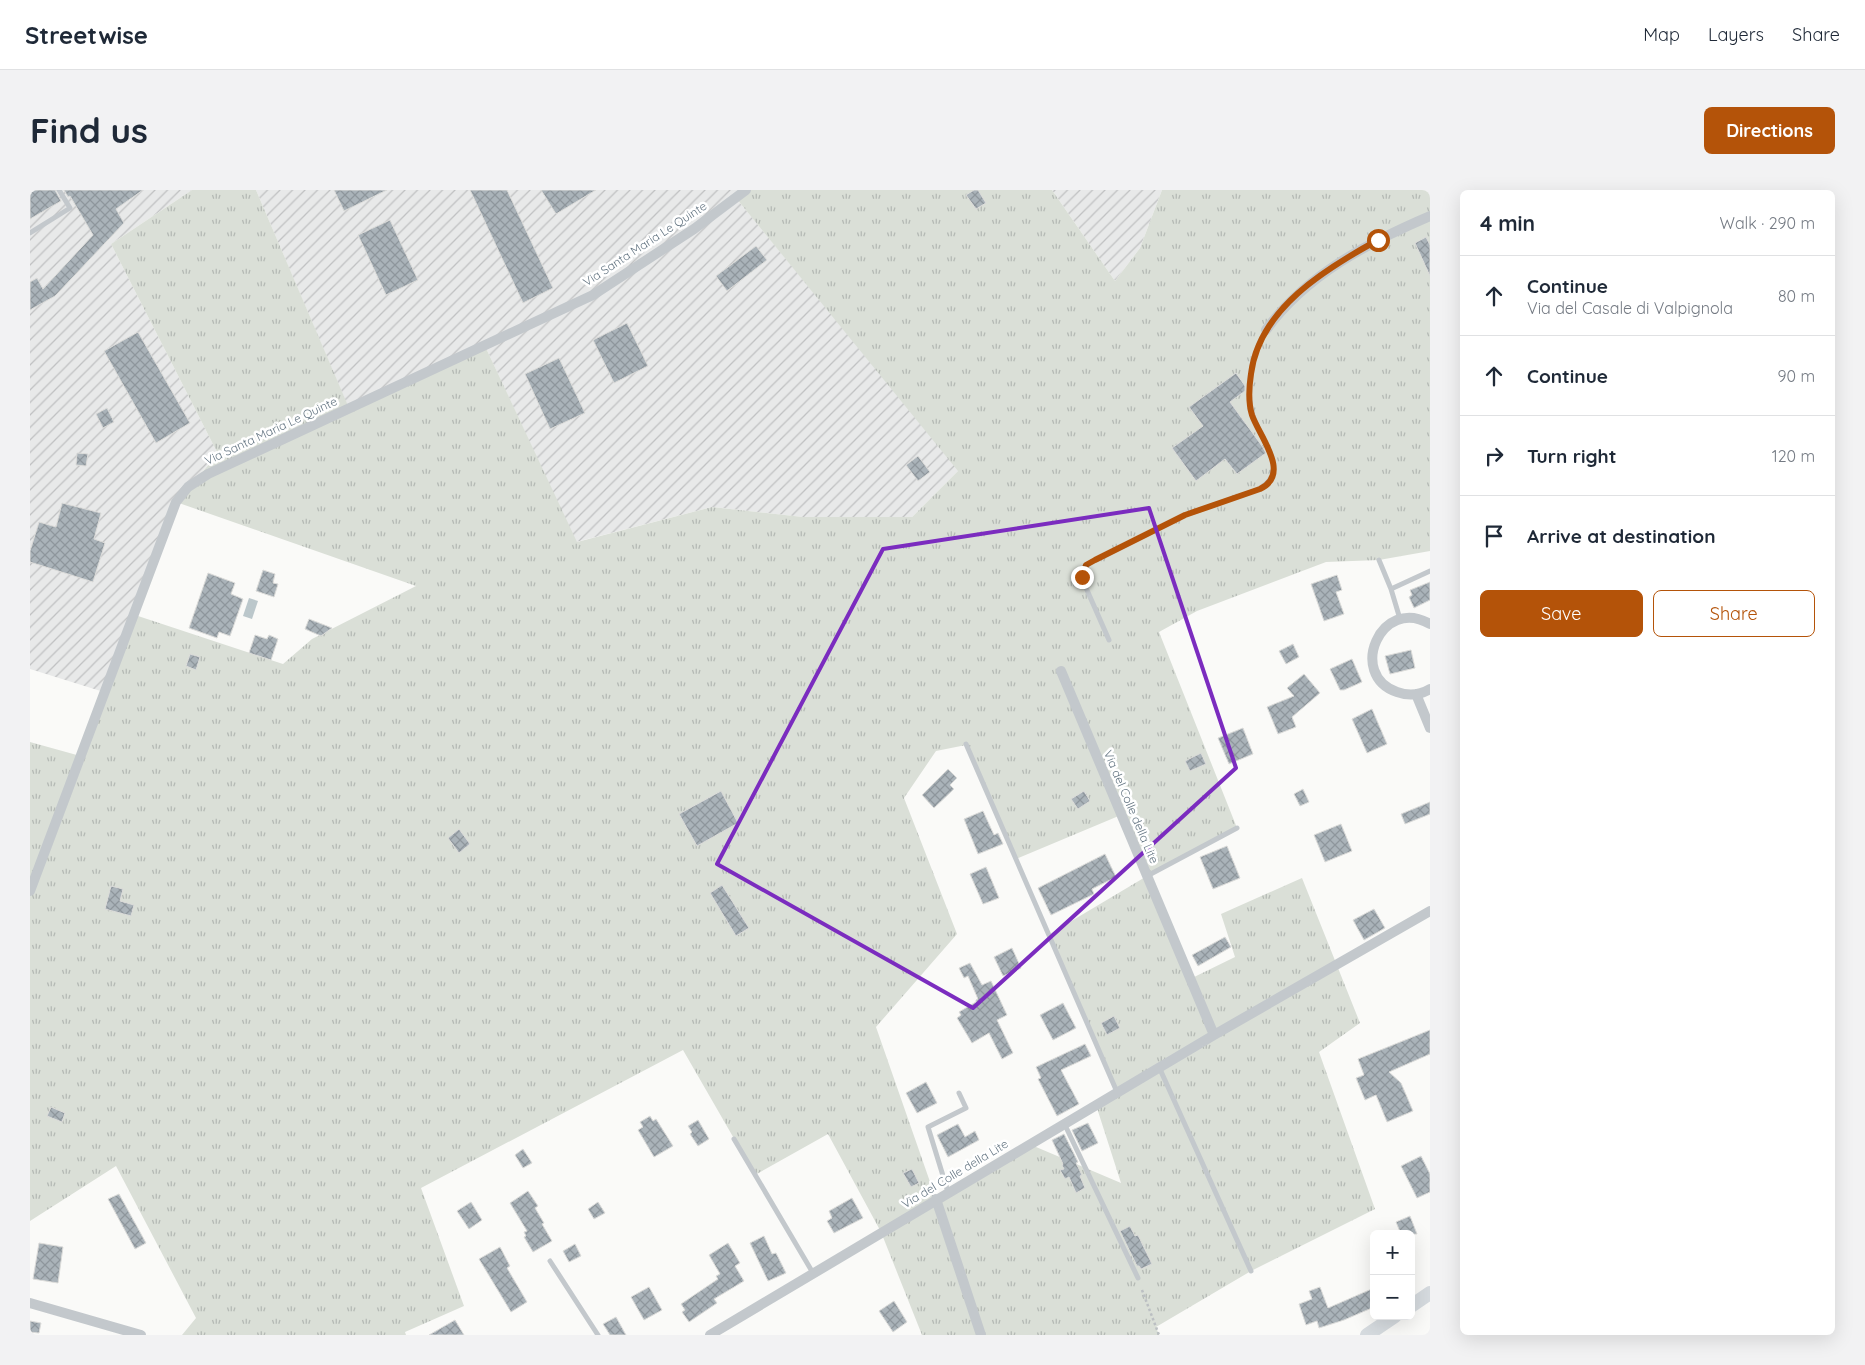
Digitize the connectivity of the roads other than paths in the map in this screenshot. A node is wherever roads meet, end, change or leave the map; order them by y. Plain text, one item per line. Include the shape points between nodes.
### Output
1 (59, 190) edge
2 (746, 190) edge
3 (1430, 216) edge
4 (30, 233) edge
5 (1266, 330) joint
6 (1378, 560) dead end
7 (1430, 572) edge
8 (1391, 589) junction
9 (1400, 619) junction
10 (1430, 624) edge
11 (1109, 640) dead end
12 (1061, 671) dead end
13 (1430, 689) edge
14 (1416, 694) junction
15 (1430, 728) edge
16 (966, 744) dead end
17 (1237, 828) dead end
18 (1147, 876) junction
19 (30, 891) edge
20 (1430, 911) edge
21 (1214, 1035) junction
22 (1159, 1067) junction
23 (1117, 1092) junction
24 (959, 1093) dead end
25 (1064, 1123) junction
26 (734, 1139) dead end
27 (948, 1192) junction
28 (936, 1199) junction
29 (550, 1261) dead end
30 (1251, 1271) dead end
31 (813, 1273) junction
32 (1138, 1278) dead end
33 (1430, 1293) edge
34 (30, 1302) edge
35 (1415, 1303) edge
36 (1389, 1320) edge
37 (141, 1335) edge
38 (598, 1335) edge
39 (710, 1335) edge
40 (981, 1335) edge
41 (1367, 1335) edge

1 - 4 lane via 70,208
2 - 19 street, Via Santa Maria Le Quinte via 694,229 593,294 208,474 188,487 176,502
3 - 5 street via 1378,240 1334,267 1297,294
5 - 11 lane via 1253,359 1250,399 1253,417 1273,461 1274,474 1270,482 1260,489 1185,515 1086,565 1083,582
6 - 8 lane
7 - 8 lane
8 - 9 lane
9 - 10 street via 1412,618
9 - 14 street via 1378,637 1372,653 1373,664 1384,684 1394,691
12 - 18 street, Via del Colle della Lite
13 - 14 street
14 - 15 street
16 - 23 lane
17 - 18 lane
18 - 21 street, Via del Colle della Lite
20 - 21 street, Via del Colle della Lite
21 - 22 street, Via del Colle della Lite
22 - 23 street, Via del Colle della Lite
22 - 30 lane
23 - 25 street, Via del Colle della Lite
24 - 27 lane via 966,1108 928,1128
25 - 27 street, Via del Colle della Lite
25 - 32 lane
26 - 31 lane
27 - 28 street, Via del Colle della Lite
28 - 31 street, Via del Colle della Lite
28 - 40 street
29 - 38 lane
31 - 39 street, Via del Colle della Lite
33 - 35 street
34 - 37 street
36 - 41 street

